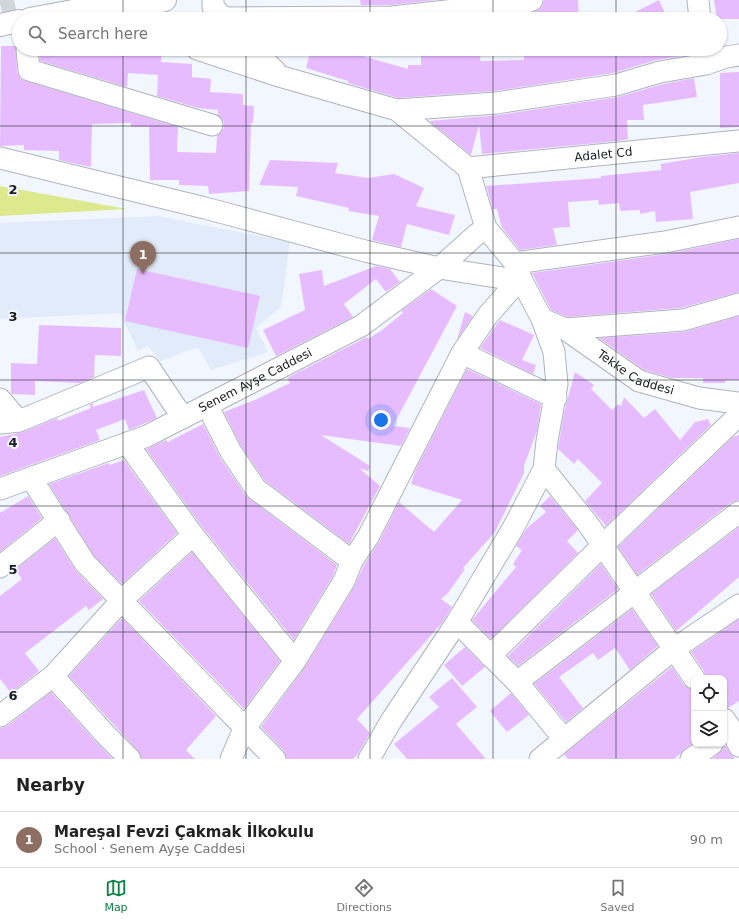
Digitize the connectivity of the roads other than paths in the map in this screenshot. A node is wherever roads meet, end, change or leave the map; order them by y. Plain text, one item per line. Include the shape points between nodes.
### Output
1 (47, 0) edge
2 (165, 0) edge
3 (213, 0) edge
4 (532, 0) edge
5 (698, 0) edge
6 (73, 11) junction
7 (68, 12) edge
8 (76, 12) edge
9 (218, 12) edge
10 (437, 12) edge
11 (699, 12) edge
12 (12, 23) edge
13 (0, 26) edge
14 (739, 54) edge
15 (28, 56) edge
16 (218, 56) edge
17 (260, 56) edge
18 (705, 57) edge
19 (279, 76) junction
20 (397, 110) junction
21 (212, 125) dead end
22 (739, 141) edge
23 (0, 158) edge
24 (468, 168) junction
25 (486, 228) junction
26 (739, 228) edge
27 (440, 268) junction
28 (518, 275) junction
29 (739, 304) edge
30 (542, 319) junction
31 (565, 329) junction
32 (462, 353) junction
33 (556, 398) junction
34 (0, 399) edge
35 (739, 404) edge
36 (207, 405) junction
37 (739, 414) edge
38 (183, 418) junction
39 (10, 422) edge
40 (127, 443) junction
41 (544, 469) junction
42 (31, 478) junction
43 (0, 489) edge
44 (739, 512) edge
45 (58, 520) junction
46 (193, 535) junction
47 (602, 546) junction
48 (352, 561) junction
49 (0, 567) edge
50 (635, 591) junction
51 (122, 600) junction
52 (739, 606) edge
53 (457, 622) junction
54 (674, 649) junction
55 (490, 656) junction
56 (294, 661) junction
57 (692, 675) edge
58 (52, 676) junction
59 (517, 682) junction
60 (0, 716) edge
61 (244, 729) junction
62 (564, 739) junction
63 (708, 747) edge
64 (130, 759) edge
65 (231, 759) edge
66 (275, 759) edge
67 (370, 759) edge
68 (540, 759) edge
69 (691, 759) edge

1 - 6 main road
2 - 6 main road via 151,4
3 - 9 street via 213,6
4 - 10 street
5 - 11 street
6 - 7 main road
6 - 8 street
12 - 13 main road
14 - 18 street
15 - 21 street via 29,70
16 - 19 street
17 - 19 street
18 - 20 street via 616,85 496,103
19 - 20 street
20 - 24 street
22 - 24 street, Adalet Cd
23 - 27 street
24 - 25 street
25 - 27 street, Senem Ayşe Caddesi
25 - 28 street
26 - 28 street
27 - 28 street
27 - 36 street, Senem Ayşe Caddesi via 361,326
28 - 30 street
28 - 32 street
29 - 31 street via 683,320
30 - 31 street, Tekke Caddesi
30 - 33 street via 554,352
31 - 35 street, Tekke Caddesi via 639,381 699,398
32 - 33 street
32 - 48 street via 368,537
33 - 41 street
34 - 39 street
36 - 38 street, Senem Ayşe Caddesi
36 - 48 street via 231,452 256,489
37 - 47 street
38 - 39 street via 149,367
38 - 40 street, Senem Ayşe Caddesi
40 - 42 street, Senem Ayşe Caddesi
40 - 46 street
41 - 47 street via 588,524
41 - 53 street via 512,530
42 - 43 street, Senem Ayşe Caddesi
42 - 45 street
44 - 50 street
45 - 49 street
45 - 51 street via 85,563
46 - 51 street
46 - 56 street
47 - 50 street
47 - 55 street
48 - 56 street via 344,580
50 - 54 street
50 - 59 street
51 - 58 street
51 - 61 street
52 - 54 street
53 - 55 street
53 - 67 street via 391,722
54 - 57 street
54 - 62 street
55 - 59 street
56 - 61 street
58 - 60 street
58 - 64 street
59 - 62 street
61 - 65 street
61 - 66 street
62 - 68 street
63 - 69 street

